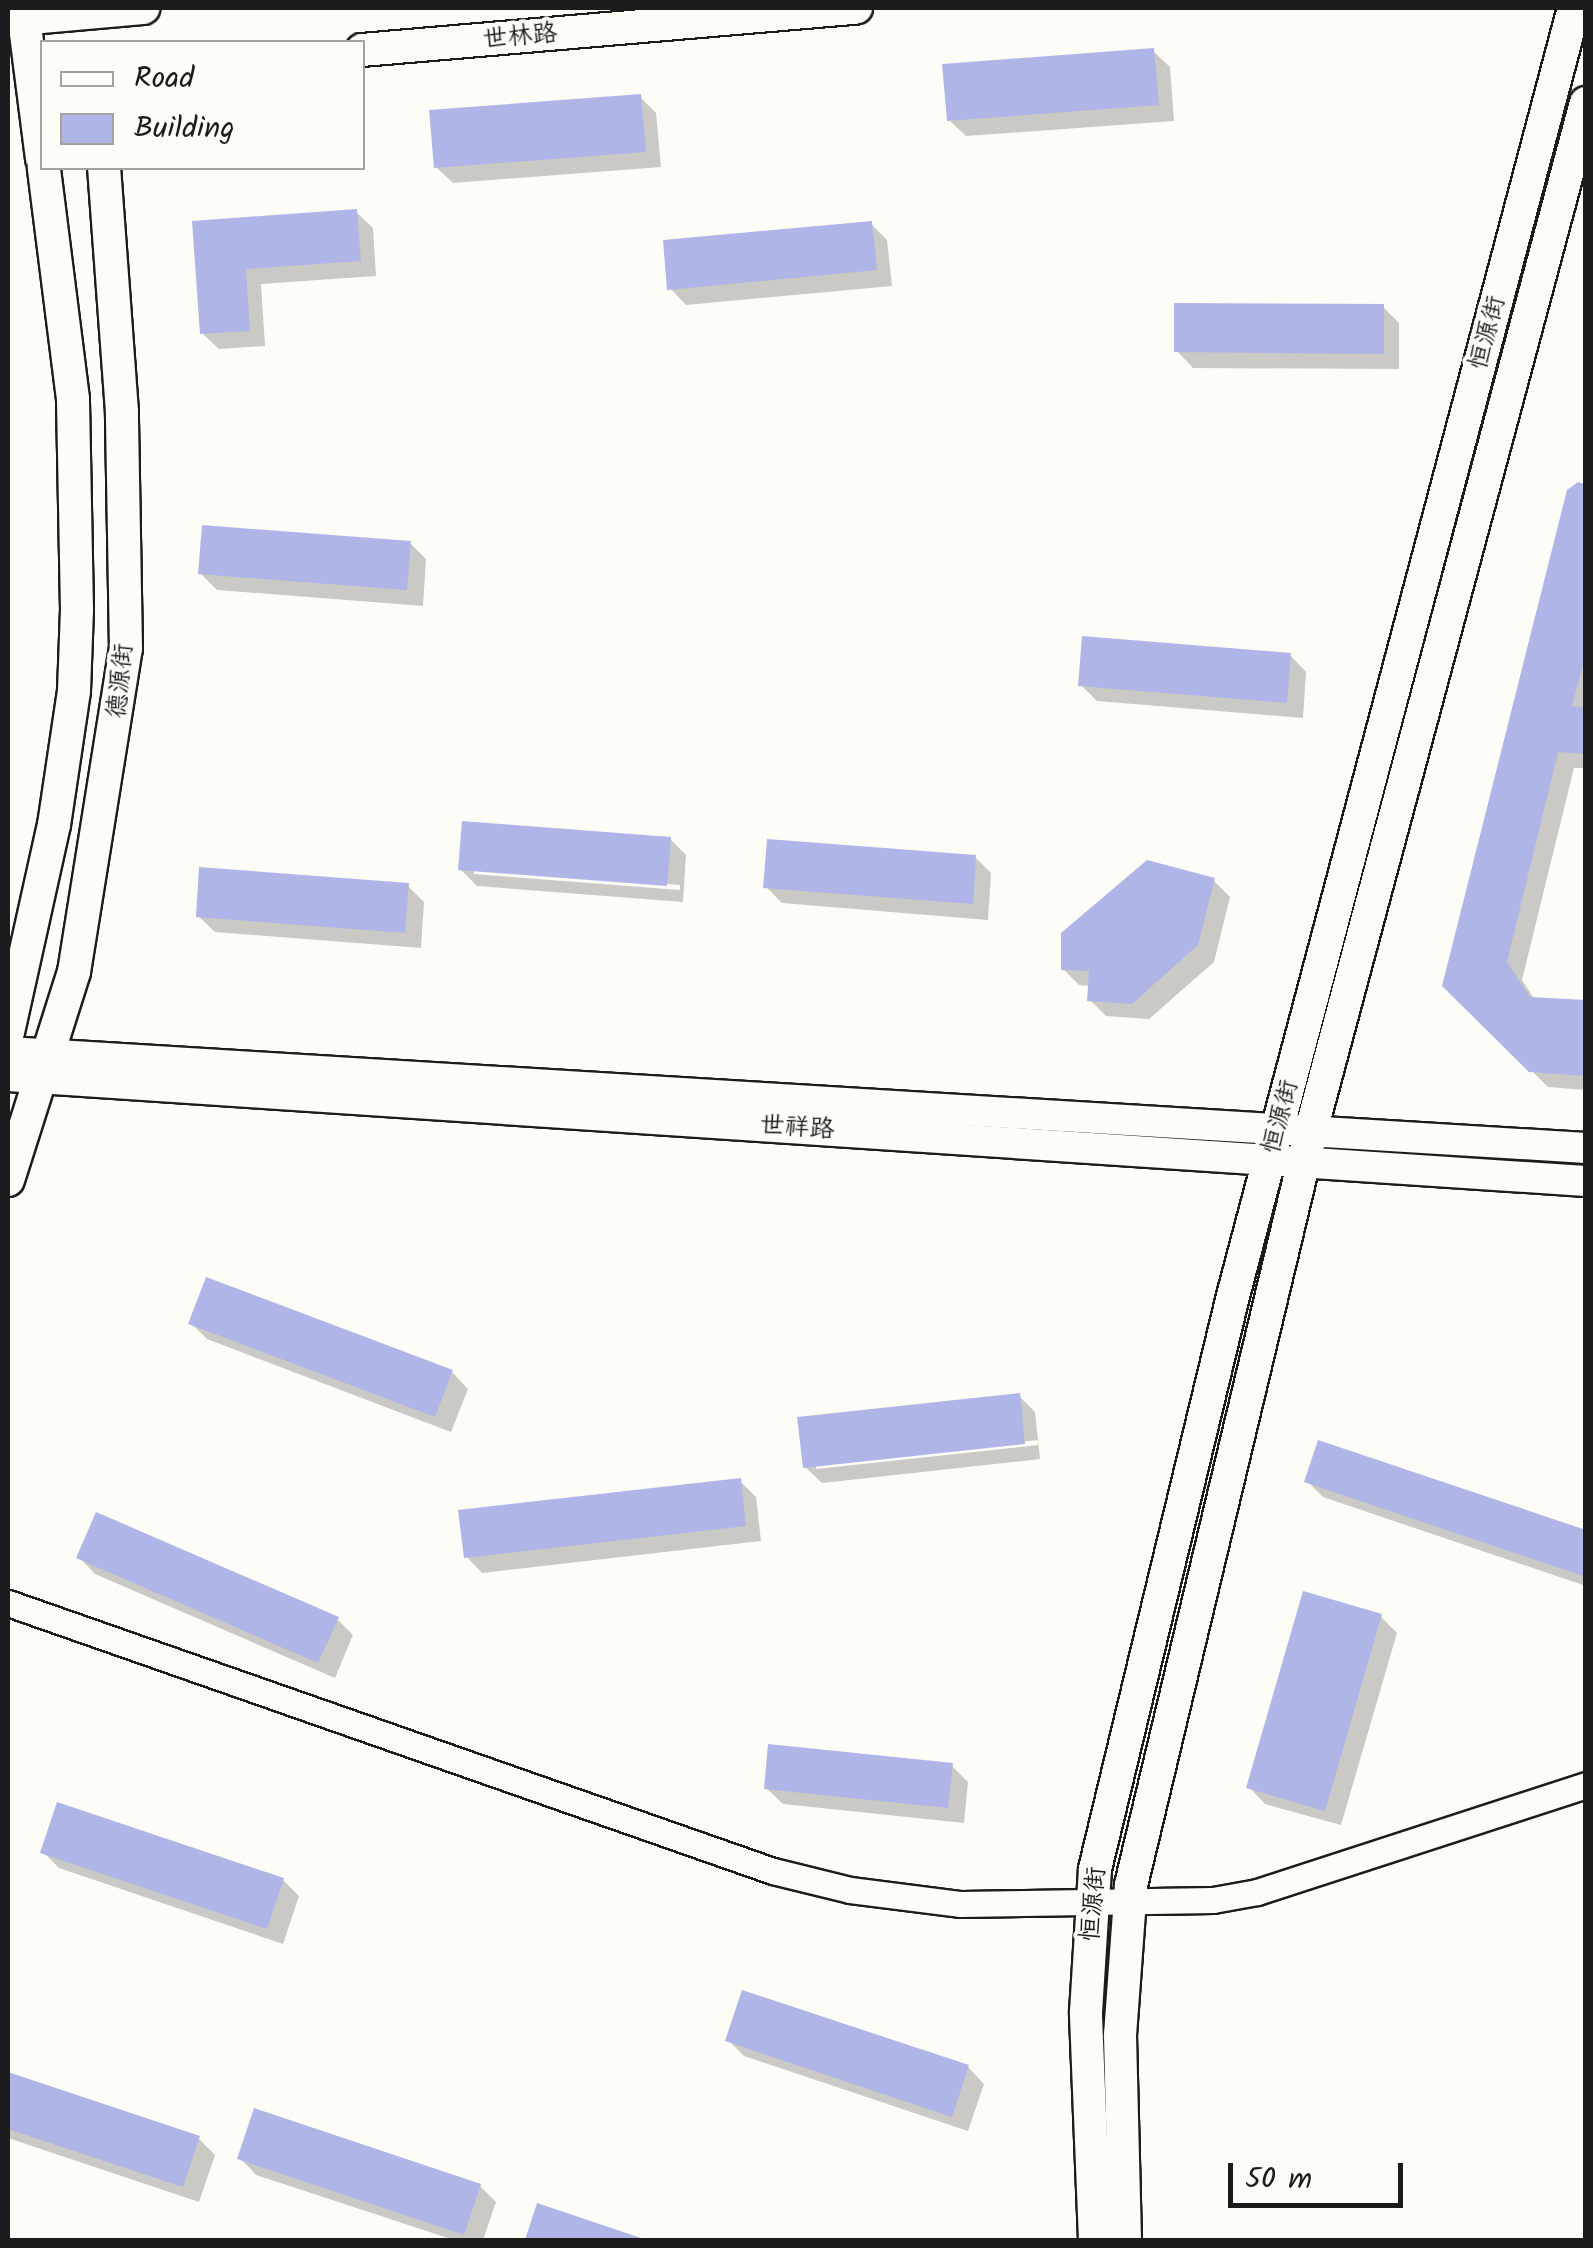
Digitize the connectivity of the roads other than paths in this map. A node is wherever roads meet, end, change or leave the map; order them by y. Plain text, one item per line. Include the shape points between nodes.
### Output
1 (144, 8) edge
2 (856, 8) edge
3 (1574, 8) edge
4 (16, 19) edge
5 (91, 27) edge
6 (365, 50) edge
7 (27, 80) edge
8 (1586, 103) edge
9 (40, 148) edge
10 (44, 170) edge
11 (104, 170) edge
12 (8, 1032) edge
13 (8, 1052) edge
14 (47, 1066) junction
15 (8, 1076) edge
16 (1278, 1128) junction
17 (1312, 1130) junction
18 (1586, 1148) edge
19 (1269, 1160) junction
20 (1304, 1162) junction
21 (8, 1180) edge
22 (1586, 1181) edge
23 (8, 1603) edge
24 (1586, 1785) edge
25 (1093, 1902) junction
26 (1129, 1902) junction
27 (1095, 2240) edge
28 (1125, 2240) edge

1 - 5 main road
2 - 6 main road, 世林路
3 - 16 main road, 恒源街
4 - 5 main road
4 - 7 main road
7 - 9 main road
8 - 17 main road, 恒源街
10 - 12 main road, 德源街 via 73,399 76,642 54,825
11 - 14 main road, 德源街 via 125,485 126,649 90,897
13 - 14 street, 世祥路
14 - 15 street, 世祥路
14 - 16 street, 世祥路
14 - 19 street, 世祥路
14 - 21 main road, 德源街
16 - 17 street, 世祥路
16 - 19 main road, 恒源街
17 - 18 street, 世祥路
17 - 20 main road, 恒源街
19 - 20 street, 世祥路
19 - 25 main road, 恒源街 via 1136,1692
20 - 22 street, 世祥路
20 - 26 main road, 恒源街
23 - 25 street via 773,1870 850,1890 961,1904
24 - 26 street via 1257,1892
25 - 26 street
25 - 27 main road, 恒源街 via 1086,2012
26 - 28 main road, 恒源街 via 1120,2034

